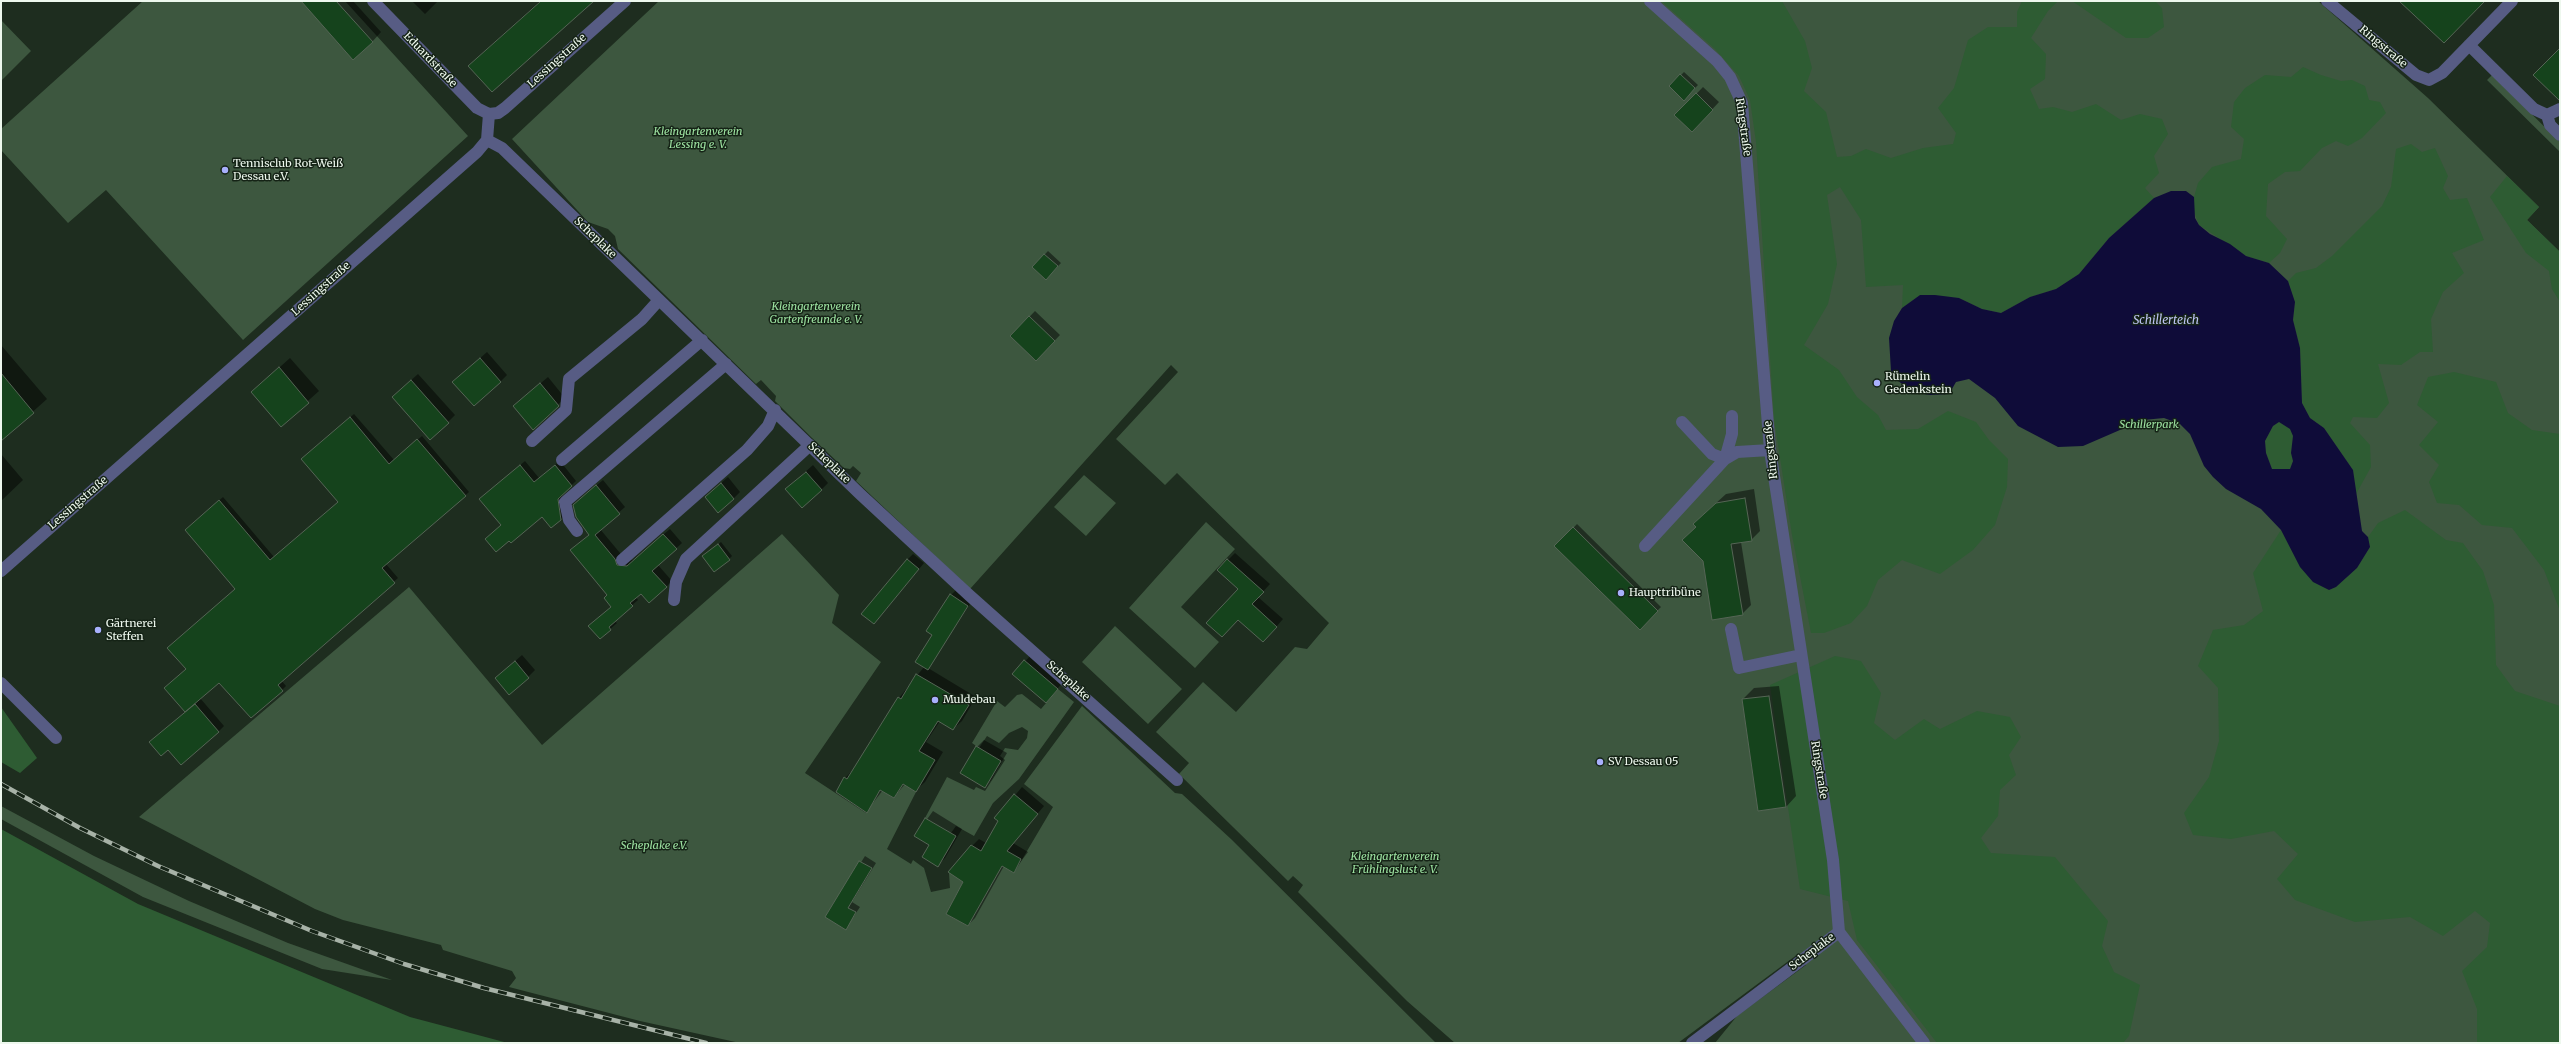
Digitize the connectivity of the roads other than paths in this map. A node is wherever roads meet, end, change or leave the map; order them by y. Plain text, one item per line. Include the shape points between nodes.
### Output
1 (373, 1) edge
2 (625, 1) edge
3 (1650, 1) edge
4 (2327, 1) edge
5 (2512, 1) edge
6 (2469, 45) junction
7 (2560, 109) edge
8 (489, 114) junction
9 (2547, 115) junction
10 (2560, 135) edge
11 (487, 140) junction
12 (659, 300) junction
13 (702, 340) junction
14 (726, 364) junction
15 (775, 410) junction
16 (1732, 416) dead end
17 (1682, 422) dead end
18 (532, 441) dead end
19 (810, 445) junction
20 (1770, 450) junction
21 (1725, 459) junction
22 (562, 460) dead end
23 (577, 531) dead end
24 (1645, 546) dead end
25 (622, 560) dead end
26 (1, 571) edge
27 (674, 600) dead end
28 (1731, 629) dead end
29 (1801, 655) junction
30 (1, 682) edge
31 (56, 738) dead end
32 (1177, 780) dead end
33 (1839, 932) junction
34 (1692, 1043) edge
35 (1924, 1043) edge

1 - 8 street, Eduardstraße via 477,108
2 - 8 street, Lessingstraße via 498,113
3 - 20 street, Ringstraße via 1717,62 1730,77 1742,103
4 - 6 street, Ringstraße via 2416,75 2429,80 2442,73
5 - 6 street
6 - 9 street via 2534,109
7 - 9 street
8 - 11 street
9 - 10 street via 2550,125
11 - 12 street, Scheplake via 502,148
11 - 26 street, Lessingstraße via 477,152
12 - 13 street, Scheplake
12 - 18 street via 642,319 569,379 566,410
13 - 14 street, Scheplake
13 - 22 street
14 - 15 street, Scheplake
14 - 23 street via 565,502 569,520
15 - 19 street, Scheplake
15 - 25 street via 768,426 747,450
16 - 21 street via 1732,434
17 - 21 street via 1712,454
19 - 27 street via 686,559 676,582
19 - 32 street, Scheplake via 969,595
20 - 21 street via 1737,452
20 - 29 street, Ringstraße
21 - 24 street
28 - 29 street via 1739,668
29 - 33 street, Ringstraße via 1833,860
30 - 31 street
33 - 34 street, Scheplake
33 - 35 street, Scheplake

